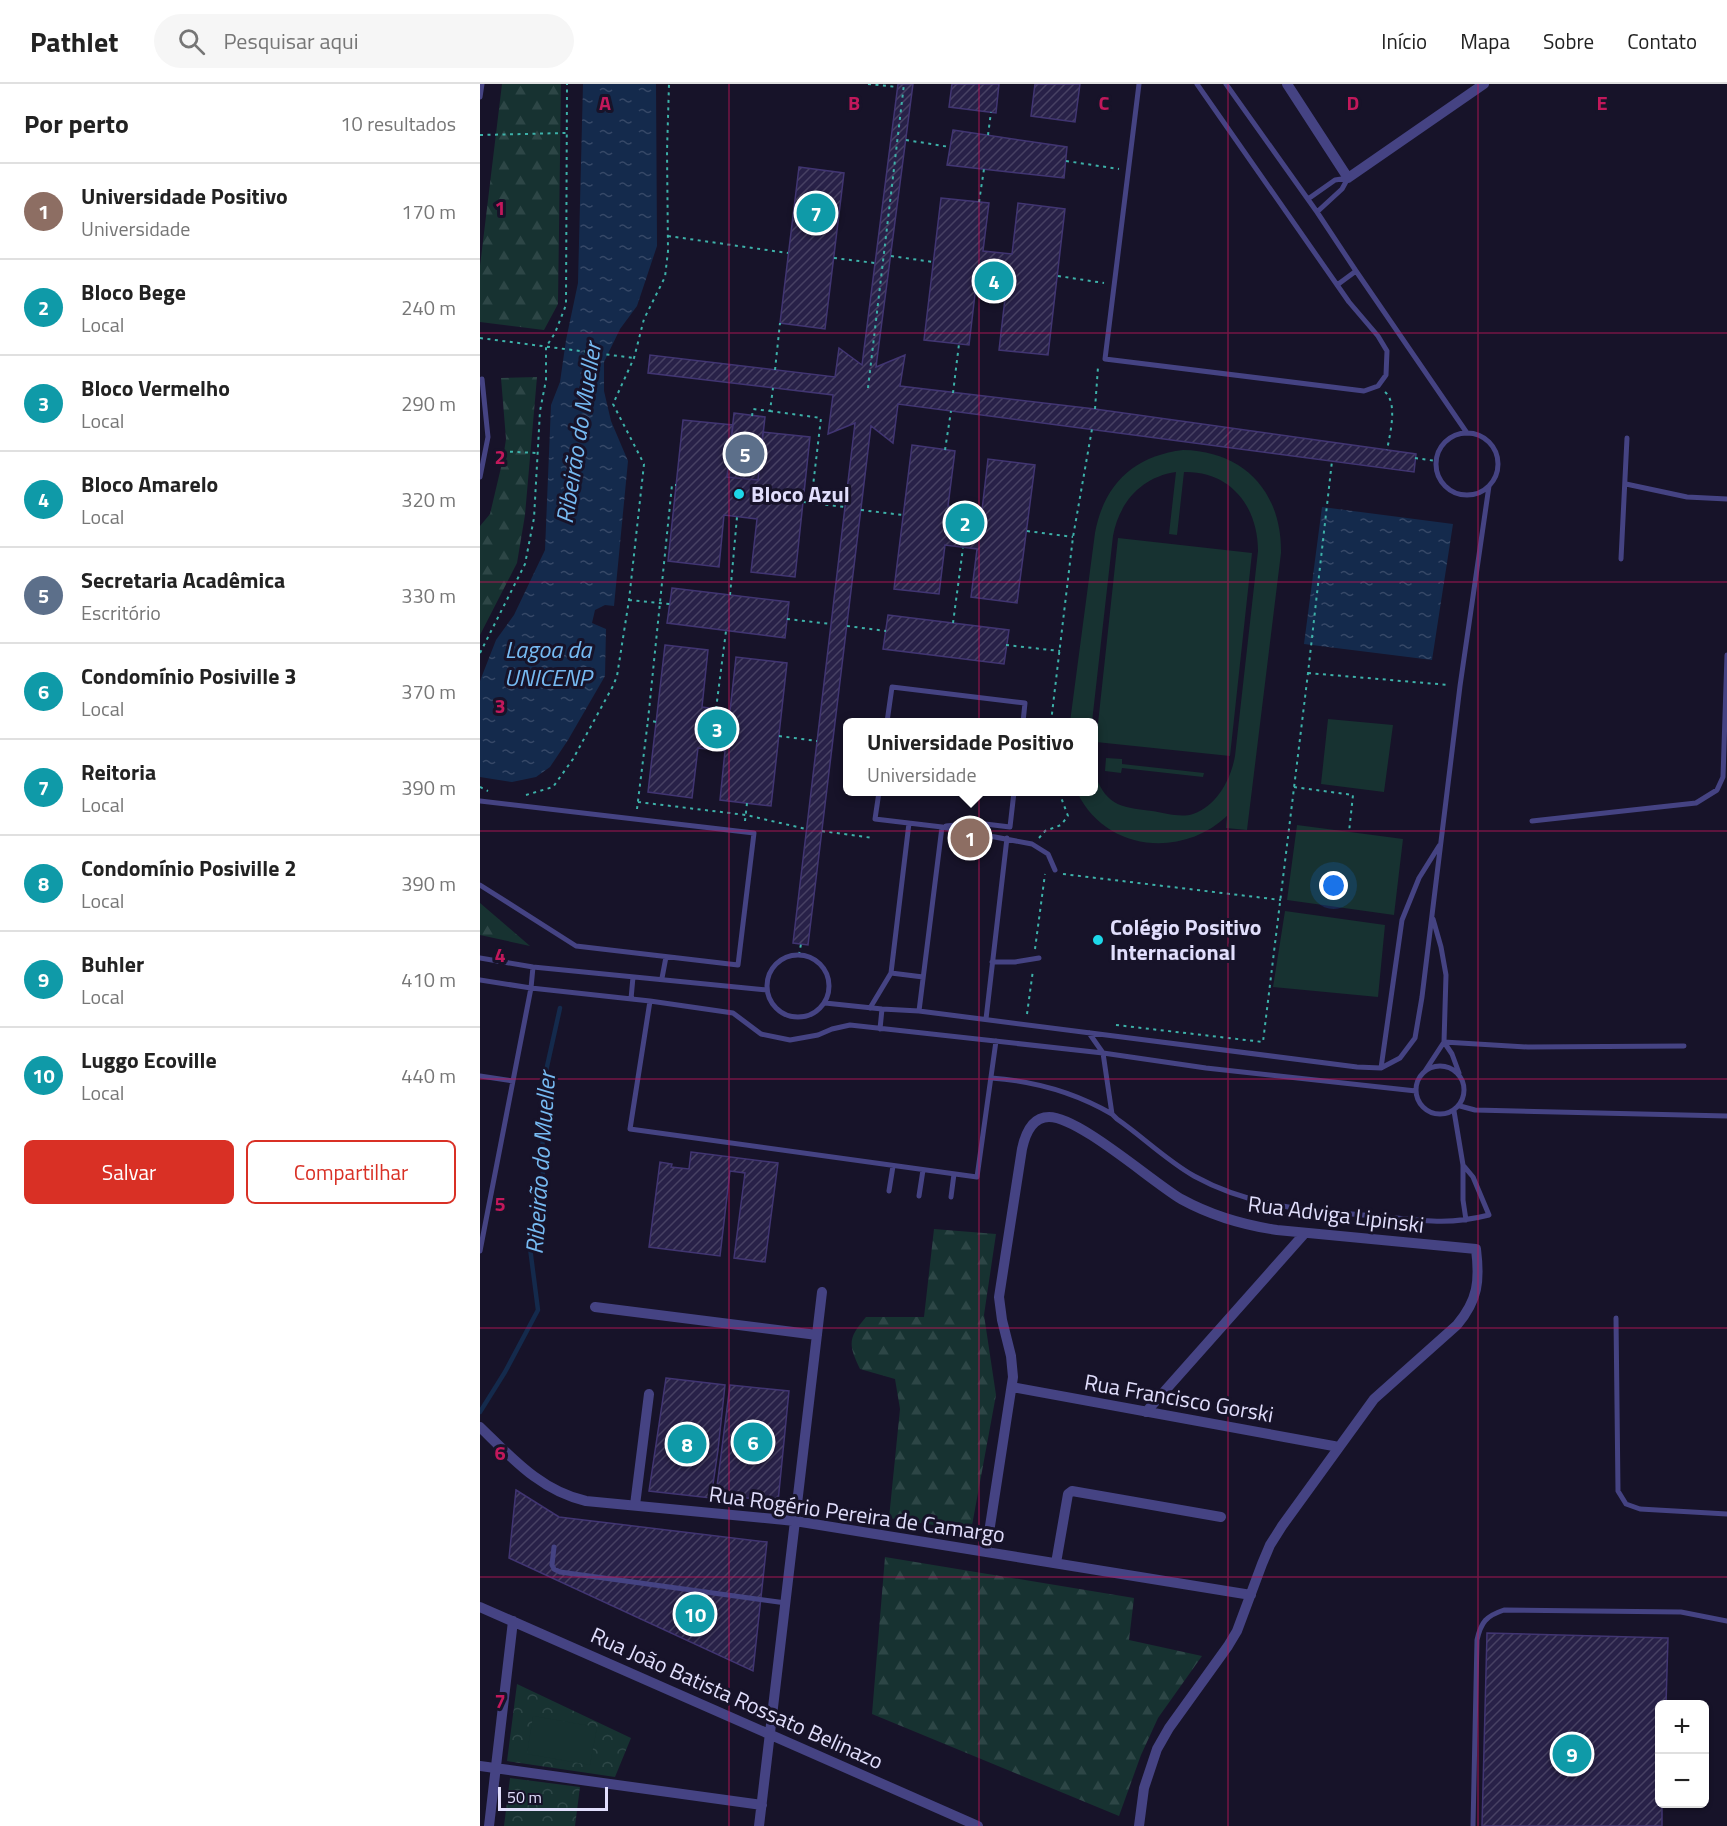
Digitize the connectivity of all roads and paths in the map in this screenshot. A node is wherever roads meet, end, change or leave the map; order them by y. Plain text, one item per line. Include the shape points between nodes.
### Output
1 (482, 84) edge
2 (567, 84) edge
3 (669, 84) edge
4 (868, 84) edge
5 (903, 84) edge
6 (1139, 84) edge
7 (1197, 84) edge
8 (1226, 84) edge
9 (1287, 84) edge
10 (1484, 84) edge
11 (897, 87) dead end
12 (480, 97) edge
13 (991, 112) dead end
14 (566, 133) junction
15 (480, 135) edge
16 (988, 135) dead end
17 (906, 140) dead end
18 (950, 147) dead end
19 (1066, 161) dead end
20 (984, 169) dead end
21 (1129, 170) junction
22 (1348, 178) junction
23 (1308, 199) junction
24 (979, 202) dead end
25 (1317, 212) junction
26 (668, 236) junction
27 (788, 253) dead end
28 (891, 256) dead end
29 (834, 258) dead end
30 (933, 261) dead end
31 (875, 263) dead end
32 (1356, 271) junction
33 (1058, 276) dead end
34 (1104, 283) dead end
35 (1337, 285) junction
36 (780, 323) dead end
37 (480, 338) edge
38 (959, 344) dead end
39 (546, 347) junction
40 (634, 358) junction
41 (775, 370) dead end
42 (482, 379) dead end
43 (1378, 386) junction
44 (772, 388) dead end
45 (868, 388) dead end
46 (953, 393) dead end
47 (770, 411) junction
48 (951, 411) dead end
49 (752, 416) dead end
50 (1092, 429) dead end
51 (1467, 433) junction
52 (1627, 438) dead end
53 (486, 450) junction
54 (945, 450) dead end
55 (1388, 450) dead end
56 (538, 453) junction
57 (1415, 458) dead end
58 (1332, 461) dead end
59 (1436, 461) junction
60 (480, 477) edge
61 (1626, 484) junction
62 (676, 485) dead end
63 (1489, 486) junction
64 (1727, 499) edge
65 (803, 502) dead end
66 (811, 503) junction
67 (845, 507) dead end
68 (861, 510) dead end
69 (903, 515) dead end
70 (737, 517) dead end
71 (1027, 531) dead end
72 (1073, 537) junction
73 (963, 548) dead end
74 (1621, 559) dead end
75 (730, 595) dead end
76 (629, 600) junction
77 (660, 603) junction
78 (670, 604) dead end
79 (787, 619) dead end
80 (953, 623) dead end
81 (831, 624) dead end
82 (847, 626) dead end
83 (726, 630) dead end
84 (886, 631) dead end
85 (1006, 645) dead end
86 (1060, 651) junction
87 (480, 653) edge
88 (1727, 655) edge
89 (1308, 673) junction
90 (1460, 686) junction
91 (716, 709) dead end
92 (888, 718) edge
93 (1024, 718) edge
94 (1052, 718) edge
95 (648, 720) junction
96 (656, 722) dead end
97 (779, 736) dead end
98 (817, 741) dead end
99 (480, 787) edge
100 (1294, 787) junction
101 (495, 794) dead end
102 (521, 796) dead end
103 (878, 796) edge
104 (1014, 796) edge
105 (1060, 796) edge
106 (480, 801) edge
107 (638, 802) junction
108 (747, 803) dead end
109 (746, 815) junction
110 (636, 819) junction
111 (1532, 821) dead end
112 (909, 823) junction
113 (942, 827) junction
114 (806, 829) dead end
115 (822, 831) dead end
116 (744, 832) junction
117 (1349, 832) dead end
118 (873, 838) dead end
119 (1007, 838) junction
120 (1032, 844) junction
121 (1440, 845) junction
122 (1056, 871) joint
123 (1045, 872) dead end
124 (480, 885) edge
125 (1281, 900) junction
126 (1432, 915) junction
127 (801, 944) dead end
128 (799, 955) junction
129 (666, 957) junction
130 (480, 958) edge
131 (1037, 959) junction
132 (992, 962) junction
133 (533, 967) junction
134 (891, 973) junction
135 (633, 977) junction
136 (923, 977) junction
137 (662, 978) junction
138 (480, 980) edge
139 (531, 988) junction
140 (767, 990) junction
141 (630, 999) junction
142 (650, 1000) junction
143 (825, 1003) junction
144 (870, 1008) junction
145 (882, 1009) junction
146 (919, 1011) junction
147 (1027, 1014) dead end
148 (986, 1019) junction
149 (1110, 1024) dead end
150 (880, 1029) junction
151 (1089, 1033) junction
152 (996, 1041) junction
153 (1444, 1042) junction
154 (1684, 1046) dead end
155 (1103, 1053) junction
156 (1381, 1068) junction
157 (1425, 1071) junction
158 (1459, 1074) junction
159 (480, 1076) edge
160 (991, 1078) junction
161 (513, 1081) junction
162 (1416, 1091) junction
163 (1460, 1106) junction
164 (1454, 1111) junction
165 (1112, 1114) junction
166 (1727, 1116) edge
167 (1463, 1165) junction
168 (893, 1166) junction
169 (923, 1170) junction
170 (954, 1174) junction
171 (889, 1191) dead end
172 (919, 1196) dead end
173 (951, 1197) dead end
174 (1466, 1220) junction
175 (1305, 1233) junction
176 (480, 1251) edge
177 (822, 1292) dead end
178 (595, 1307) dead end
179 (1616, 1318) dead end
180 (817, 1335) junction
181 (1012, 1387) junction
182 (649, 1394) dead end
183 (1146, 1412) junction
184 (482, 1428) edge
185 (1339, 1447) junction
186 (635, 1505) junction
187 (1727, 1514) edge
188 (1221, 1517) dead end
189 (795, 1521) junction
190 (554, 1547) dead end
191 (986, 1552) junction
192 (1056, 1563) junction
193 (1251, 1595) junction
194 (786, 1603) junction
195 (480, 1607) edge
196 (513, 1621) junction
197 (1727, 1621) edge
198 (770, 1734) junction
199 (480, 1766) edge
200 (496, 1767) junction
201 (762, 1805) junction
202 (489, 1826) edge
203 (759, 1826) edge
204 (978, 1826) edge
205 (1139, 1826) edge
206 (1473, 1826) edge

1 - 12 lane
2 - 14 path
3 - 26 path
4 - 11 path
5 - 45 path
6 - 21 lane
7 - 35 lane
8 - 23 lane
9 - 22 street
10 - 22 street
13 - 16 path
14 - 15 path
14 - 39 path via 566,305
17 - 18 path
19 - 21 path
20 - 24 path
21 - 43 lane via 1105,359 1364,391
22 - 23 lane via 1335,180
22 - 25 lane
23 - 25 lane
25 - 32 lane
26 - 27 path
26 - 40 path via 665,277 644,319
28 - 30 path
29 - 31 path
32 - 35 lane
32 - 51 lane
33 - 34 path
35 - 43 lane via 1387,351 1386,375
36 - 41 path
37 - 39 path
38 - 46 path
39 - 40 path
39 - 56 path
40 - 76 path via 613,404 644,464
42 - 53 lane
43 - 55 path via 1389,395 1393,416
44 - 47 path
47 - 49 path via 753,409
47 - 66 path via 821,418
48 - 54 path
50 - 72 path
51 - 59 lane via 1452,436 1440,447
51 - 63 lane via 1479,435 1496,452 1496,476
52 - 61 lane
53 - 56 path
53 - 60 lane
56 - 87 path via 534,518 525,564
57 - 59 path
58 - 89 path
59 - 63 lane via 1439,477 1448,488 1462,494 1476,493
61 - 64 lane via 1687,497
61 - 74 lane
62 - 77 path via 672,485
63 - 90 lane
65 - 66 path
66 - 67 path
68 - 69 path
70 - 75 path
71 - 72 path
72 - 86 path
73 - 80 path
76 - 77 path
76 - 102 path via 617,676 602,707 553,787
77 - 78 path
77 - 95 path
79 - 81 path
82 - 84 path
83 - 91 path
85 - 86 path
86 - 94 path
88 - 111 lane via 1723,777 1717,790 1696,803
89 - 90 path
89 - 100 path
90 - 121 lane
92 - 93 lane via 892,687 1025,703
95 - 96 path
95 - 107 path
97 - 98 path
99 - 101 path
100 - 117 path via 1353,795
100 - 125 path
103 - 112 lane via 875,819
104 - 113 lane via 1010,827 977,823
105 - 120 path via 1068,816
106 - 110 lane
107 - 109 path
107 - 110 path
108 - 109 path
109 - 114 path
109 - 116 path
110 - 116 lane
112 - 113 lane
112 - 134 lane
113 - 119 lane
113 - 136 lane
115 - 118 path
116 - 129 lane via 754,833 738,965
119 - 120 lane
119 - 132 lane
120 - 122 lane via 1048,854
121 - 126 lane
121 - 156 lane via 1419,878 1402,920
122 - 125 path
123 - 131 path
124 - 129 lane via 576,946
125 - 149 path via 1263,1042
126 - 153 lane via 1446,975
126 - 156 lane via 1415,1038 1400,1058
127 - 128 path
128 - 140 lane via 786,957 773,967
128 - 143 lane via 814,958 827,973 830,983
129 - 137 lane
130 - 133 lane
131 - 132 lane
131 - 147 path
132 - 148 lane
133 - 135 lane
133 - 139 lane
134 - 136 lane
134 - 144 lane
135 - 137 lane
135 - 141 lane
136 - 146 lane
137 - 140 lane
138 - 139 lane
139 - 141 lane
139 - 161 lane
140 - 143 lane via 774,1007 791,1017 810,1015
141 - 142 lane
142 - 150 lane via 733,1013 761,1034 790,1040 850,1025
142 - 168 lane via 630,1129
143 - 144 lane
144 - 145 lane
145 - 146 lane
145 - 150 lane
146 - 148 lane
148 - 151 lane
150 - 152 lane
151 - 155 lane
151 - 156 lane
152 - 155 lane
152 - 160 lane
153 - 154 lane via 1528,1047
153 - 157 lane
153 - 158 lane
155 - 162 lane
155 - 165 lane
157 - 158 lane via 1448,1066
157 - 162 lane
158 - 163 lane via 1465,1095
159 - 161 lane
160 - 165 lane via 1050,1086 1091,1101
160 - 170 lane via 977,1177
161 - 176 lane
162 - 164 lane via 1417,1100 1430,1113
163 - 164 lane
163 - 166 lane via 1475,1110
164 - 167 lane
165 - 174 lane via 1193,1176 1249,1199 1276,1206 1411,1221
167 - 174 lane
167 - 174 lane via 1473,1177 1489,1215
168 - 169 lane
168 - 171 lane
169 - 170 lane
169 - 172 lane
170 - 173 lane
175 - 181 street, Rua Adviga Lipinski via 1250,1226 1206,1211 1163,1187 1079,1128 1063,1120 1041,1118 1024,1142 1000,1285 1002,1320 1013,1367
175 - 183 street
175 - 185 street, Rua Adviga Lipinski via 1476,1249 1478,1284 1467,1312 1378,1394
177 - 180 street
178 - 180 street
179 - 187 lane via 1617,1491 1626,1504 1640,1509
180 - 189 street
181 - 183 street, Rua Francisco Gorski
181 - 191 street
182 - 186 street
183 - 185 street, Rua Francisco Gorski
184 - 186 street, Rua Rogério Pereira de Camargo via 530,1474 561,1493 586,1501
185 - 193 street via 1270,1545
186 - 189 street, Rua Rogério Pereira de Camargo
188 - 192 street via 1072,1491 1068,1494
189 - 191 street, Rua Rogério Pereira de Camargo
189 - 194 street
190 - 194 lane via 552,1565 560,1572
191 - 192 street, Rua Rogério Pereira de Camargo
192 - 193 street, Rua Rogério Pereira de Camargo
193 - 205 street via 1228,1646 1157,1749 1143,1788
194 - 198 street
195 - 196 street, Rua João Batista Rossato Belinazo
196 - 198 street, Rua João Batista Rossato Belinazo
196 - 200 street
197 - 206 lane via 1681,1612 1504,1610 1491,1614 1480,1626 1477,1640
198 - 201 street
198 - 204 street, Rua João Batista Rossato Belinazo
199 - 200 street
200 - 201 street
200 - 202 street
201 - 203 street

